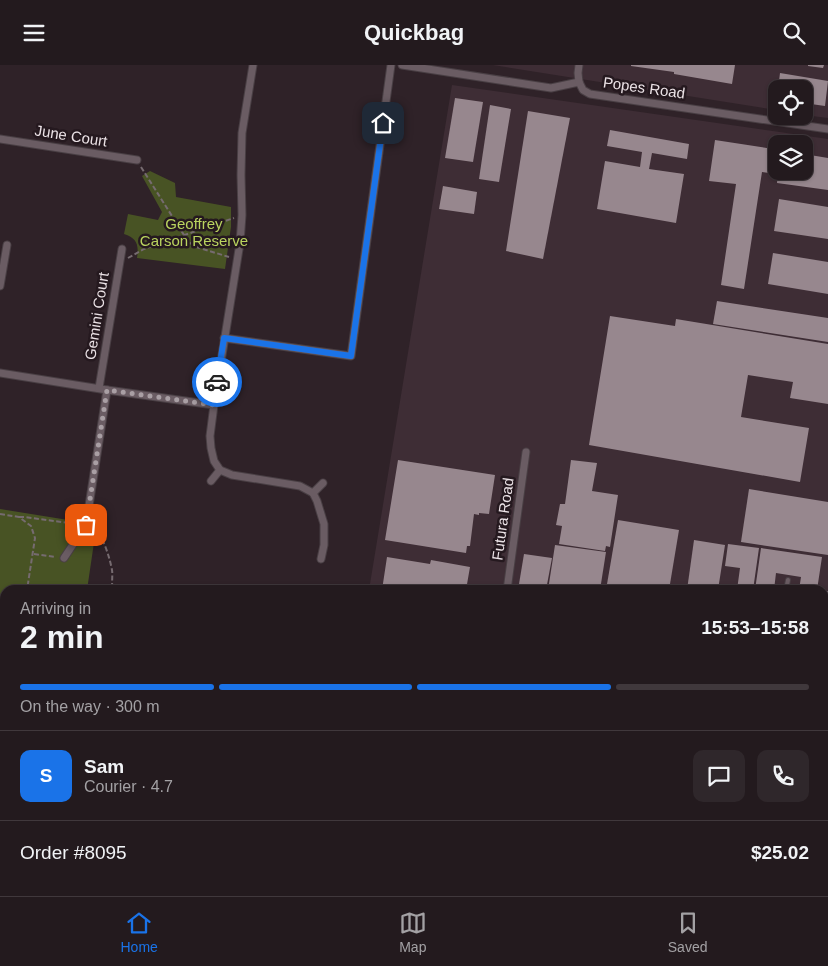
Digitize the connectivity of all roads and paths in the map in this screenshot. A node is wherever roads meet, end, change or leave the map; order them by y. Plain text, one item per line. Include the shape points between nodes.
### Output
1 (252, 65) edge
2 (391, 65) edge
3 (402, 65) edge
4 (579, 65) edge
5 (579, 82) junction
6 (828, 129) edge
7 (0, 139) edge
8 (138, 160) joint
9 (242, 215) junction
10 (184, 235) junction
11 (7, 245) dead end
12 (122, 249) dead end
13 (237, 260) junction
14 (120, 262) junction
15 (0, 286) edge
16 (224, 338) junction
17 (0, 373) edge
18 (99, 388) junction
19 (107, 390) junction
20 (214, 405) junction
21 (526, 452) dead end
22 (220, 470) junction
23 (211, 481) dead end
24 (323, 483) dead end
25 (313, 493) junction
26 (0, 514) edge
27 (19, 517) junction
28 (86, 525) junction
29 (33, 554) junction
30 (64, 558) joint
31 (321, 559) dead end
32 (788, 579) dead end
33 (28, 585) edge
34 (112, 585) edge
35 (508, 585) edge
36 (787, 585) edge

1 - 9 street via 242,133
2 - 16 street via 351,356
3 - 5 street via 551,87
4 - 5 street
5 - 6 street, Popes Road via 590,94
7 - 8 street, June Court
8 - 10 path
9 - 10 path
9 - 13 street
10 - 13 path via 193,246
10 - 14 path via 144,249
11 - 15 street
12 - 14 street, Gemini Court
13 - 16 street
14 - 18 street, Gemini Court
16 - 20 street
17 - 18 street
18 - 19 street
19 - 20 street
19 - 28 street
20 - 22 street via 210,436 214,461
21 - 35 street, Futura Road
22 - 23 street
22 - 25 street via 300,487
24 - 25 street
25 - 31 street via 324,524
26 - 27 path
27 - 28 path
27 - 29 path via 31,526 35,538
28 - 30 street
28 - 34 path via 96,529 109,557
29 - 30 path
29 - 33 path
32 - 36 lane

